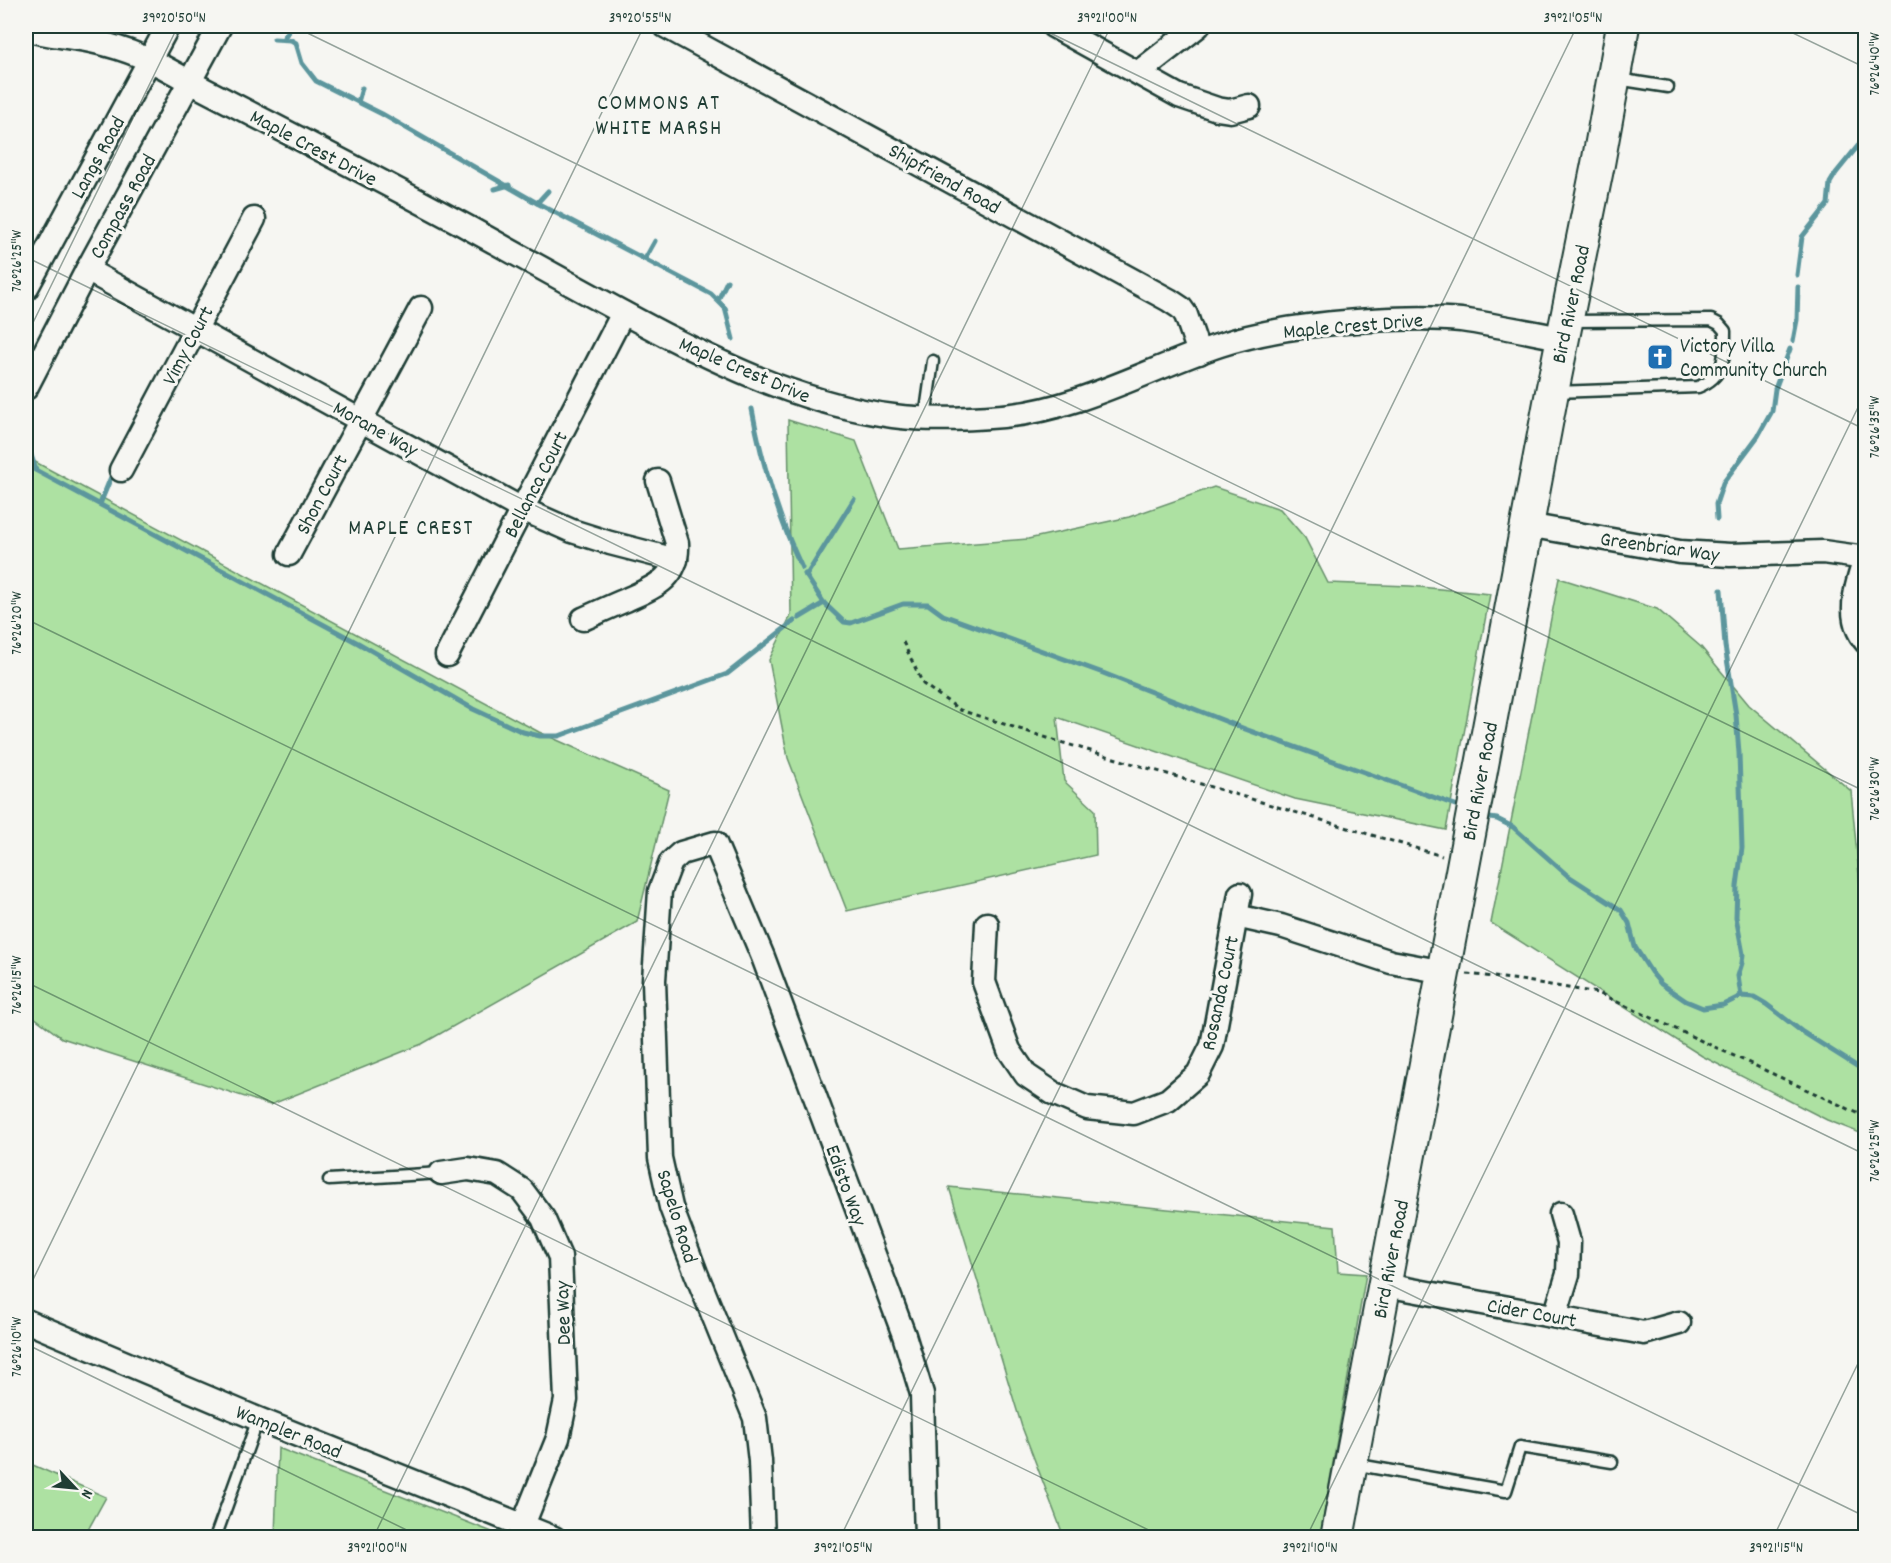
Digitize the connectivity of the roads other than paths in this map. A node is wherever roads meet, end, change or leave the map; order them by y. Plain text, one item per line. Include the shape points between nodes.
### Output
1 (168, 26) edge
2 (220, 26) edge
3 (665, 26) edge
4 (1053, 26) edge
5 (1198, 26) edge
6 (1623, 26) edge
7 (26, 30) edge
8 (150, 59) junction
9 (1138, 72) junction
10 (1614, 78) junction
11 (190, 82) junction
12 (1668, 87) dead end
13 (1249, 106) dead end
14 (254, 219) dead end
15 (87, 270) junction
16 (26, 289) edge
17 (421, 308) dead end
18 (623, 313) junction
19 (1564, 329) junction
20 (195, 330) junction
21 (1199, 353) junction
22 (933, 361) dead end
23 (26, 388) edge
24 (1552, 392) junction
25 (925, 418) junction
26 (360, 419) junction
27 (121, 470) dead end
28 (658, 481) dead end
29 (522, 509) junction
30 (1527, 525) junction
31 (289, 554) dead end
32 (1865, 557) edge
33 (676, 560) junction
34 (583, 619) dead end
35 (1866, 642) edge
36 (447, 655) dead end
37 (715, 843) joint
38 (987, 924) dead end
39 (1443, 972) junction
40 (441, 1173) joint
41 (329, 1180) dead end
42 (1561, 1214) dead end
43 (1385, 1285) junction
44 (1555, 1316) junction
45 (26, 1322) edge
46 (1678, 1323) dead end
47 (258, 1419) junction
48 (1612, 1462) dead end
49 (1350, 1464) junction
50 (523, 1525) junction
51 (215, 1538) edge
52 (554, 1538) edge
53 (763, 1538) edge
54 (926, 1538) edge
55 (1337, 1538) edge

1 - 8 street, Langs Road
2 - 11 street, Compass Road
3 - 21 street, Shipfriend Road via 1169,300 1186,315
4 - 9 street
5 - 9 street
6 - 10 street, Bird River Road
7 - 8 street, Maple Crest Drive via 89,40
8 - 11 street, Maple Crest Drive
8 - 16 street, Langs Road
9 - 13 street via 1200,104 1230,111
10 - 12 lane
10 - 19 street, Bird River Road
11 - 15 street, Compass Road
11 - 18 street, Maple Crest Drive
14 - 20 street, Vimy Court
15 - 20 street, Morane Way
15 - 23 street, Compass Road
17 - 26 street, Shon Court
18 - 25 street, Maple Crest Drive via 723,365 806,397 856,410
18 - 29 street, Bellanca Court
19 - 21 street, Maple Crest Drive via 1403,318 1320,324 1256,335
19 - 24 street, Bird River Road
19 - 24 lane via 1683,318 1711,320 1725,331 1725,353 1717,374 1698,387
20 - 26 street, Morane Way
20 - 27 street, Vimy Court
21 - 25 street, Maple Crest Drive via 1046,408 1007,416
22 - 25 lane
24 - 30 street, Bird River Road
26 - 29 street, Morane Way
26 - 31 street, Shon Court
28 - 33 street via 677,543
29 - 33 street, Morane Way via 572,531
29 - 36 street, Bellanca Court
30 - 32 street, Greenbriar Way via 1680,552 1823,552
30 - 39 street, Bird River Road
32 - 35 street, Greenbriar Way via 1856,588 1854,621
33 - 34 street via 657,586
37 - 53 street, Sapelo Road via 681,853 671,862 660,891 654,980 660,1158 671,1207 755,1418
37 - 54 street, Edisto Way via 763,957 918,1375 922,1394
38 - 39 street, Rosanda Court via 984,982 1010,1050 1026,1075 1087,1108 1134,1113 1168,1100 1198,1074 1212,1046 1238,905 1281,926 1391,962
39 - 43 street, Bird River Road
40 - 41 lane
40 - 50 street, Dee Way via 468,1168 498,1174 522,1190 543,1218 560,1257 566,1400 558,1438
42 - 44 street via 1569,1242 1568,1274
43 - 44 street, Cider Court
43 - 49 street, Bird River Road
44 - 46 street, Cider Court via 1644,1333
45 - 47 street, Wampler Road
47 - 50 street, Wampler Road
47 - 51 lane
48 - 49 lane via 1520,1447 1506,1491
49 - 55 street, Bird River Road
50 - 52 street, Wampler Road

